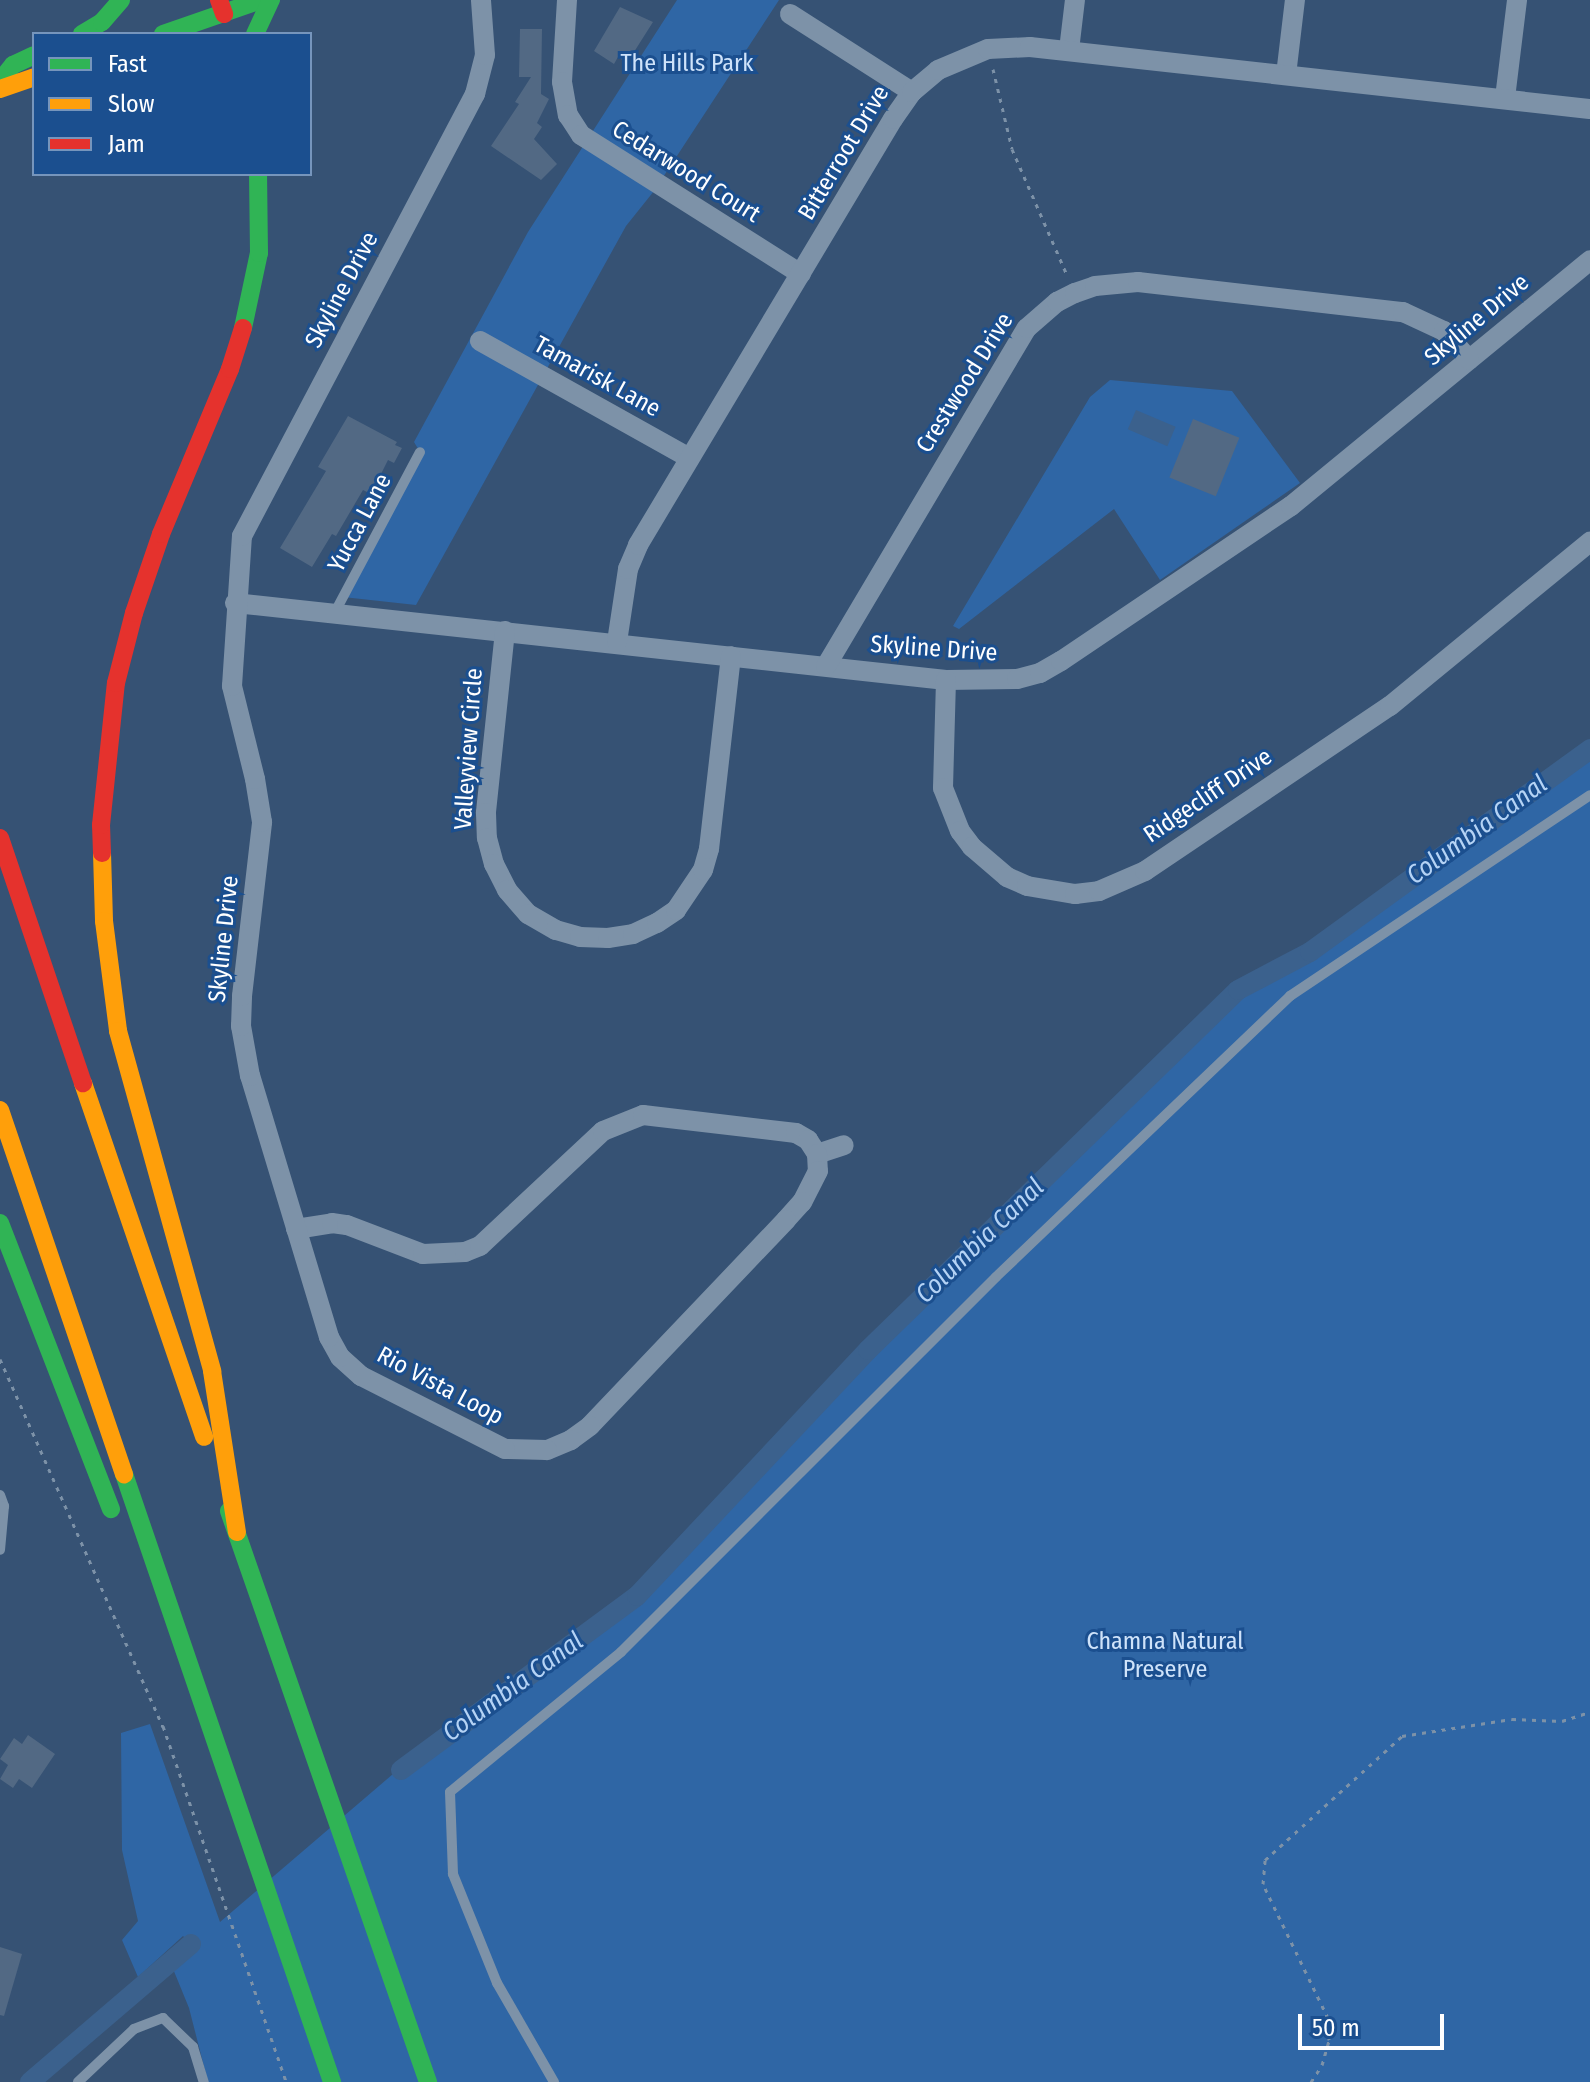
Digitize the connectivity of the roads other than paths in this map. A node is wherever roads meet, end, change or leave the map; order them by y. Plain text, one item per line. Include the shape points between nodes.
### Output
1 (121, 0) edge
2 (261, 0) edge
3 (271, 0) edge
4 (481, 0) edge
5 (567, 0) edge
6 (1075, 0) edge
7 (1295, 0) edge
8 (1517, 0) edge
9 (221, 7) edge
10 (790, 14) dead end
11 (85, 32) edge
12 (167, 32) edge
13 (256, 32) edge
14 (1069, 50) junction
15 (32, 56) edge
16 (1286, 75) junction
17 (32, 78) edge
18 (0, 81) edge
19 (0, 89) edge
20 (912, 92) junction
21 (1505, 98) junction
22 (1590, 109) edge
23 (258, 176) edge
24 (1590, 260) edge
25 (801, 274) junction
26 (480, 341) dead end
27 (1469, 360) junction
28 (420, 452) dead end
29 (689, 458) junction
30 (1590, 542) edge
31 (235, 603) junction
32 (335, 612) junction
33 (505, 631) junction
34 (617, 642) junction
35 (731, 656) junction
36 (826, 666) junction
37 (946, 680) junction
38 (1590, 795) edge
39 (0, 838) edge
40 (0, 1110) edge
41 (844, 1145) dead end
42 (817, 1154) junction
43 (0, 1223) edge
44 (296, 1229) junction
45 (0, 1495) edge
46 (119, 1529) dead end
47 (237, 1532) junction
48 (1, 1548) edge
49 (146, 1598) dead end
50 (215, 1737) junction
51 (78, 2082) edge
52 (204, 2082) edge
53 (332, 2082) edge
54 (428, 2082) edge
55 (554, 2082) edge

1 - 11 main road
2 - 9 main road
3 - 13 main road
4 - 31 street, Skyline Drive via 485,55 475,94 249,517 239,553
5 - 25 street, Cedarwood Court via 562,82 568,115 581,135
6 - 14 street
7 - 16 street
8 - 21 street
9 - 12 main road
10 - 20 street
14 - 16 street, Bitterroot Drive
14 - 20 street, Bitterroot Drive via 988,49 938,70
15 - 18 main road via 13,65
16 - 21 street, Bitterroot Drive
17 - 19 main road
20 - 25 street, Bitterroot Drive
21 - 22 street, Bitterroot Drive
23 - 47 main road via 259,253 250,305 134,613 116,683 101,825 104,921 118,1031 212,1371
24 - 27 street, Skyline Drive
25 - 29 street, Bitterroot Drive
26 - 29 street, Tamarisk Lane
27 - 36 street, Crestwood Drive via 1444,331 1403,312 1138,282 1075,293 1027,328
27 - 37 street, Skyline Drive via 1291,506 1061,661 1017,679
28 - 32 lane, Yucca Lane
29 - 34 street, Bitterroot Drive via 628,569
30 - 37 street, Ridgecliff Drive via 1390,706 1145,871 1099,891 1054,892 1007,877 960,831 943,788
31 - 32 street, Skyline Drive
31 - 44 street, Skyline Drive via 232,686 262,822 241,1026 250,1076
32 - 33 street, Skyline Drive
33 - 34 street, Skyline Drive
33 - 35 street, Valleyview Circle via 487,838 507,890 528,914 580,937 633,934 657,923 676,910 703,870
34 - 35 street, Skyline Drive
35 - 36 street, Skyline Drive
36 - 37 street, Skyline Drive
38 - 55 lane via 1290,996 996,1277 621,1652 450,1792 453,1874 497,1983
39 - 47 main road
40 - 50 main road
41 - 42 street
42 - 44 street via 808,1140 781,1128 643,1115 603,1131 480,1246 465,1252 423,1254 347,1225
42 - 44 street, Rio Vista Loop via 812,1186 786,1220 590,1426 547,1450 505,1449 361,1376 340,1357 329,1337
43 - 46 main road
45 - 48 lane
47 - 54 main road
49 - 50 main road
50 - 53 main road
51 - 52 lane via 134,2029 163,2018 193,2047

